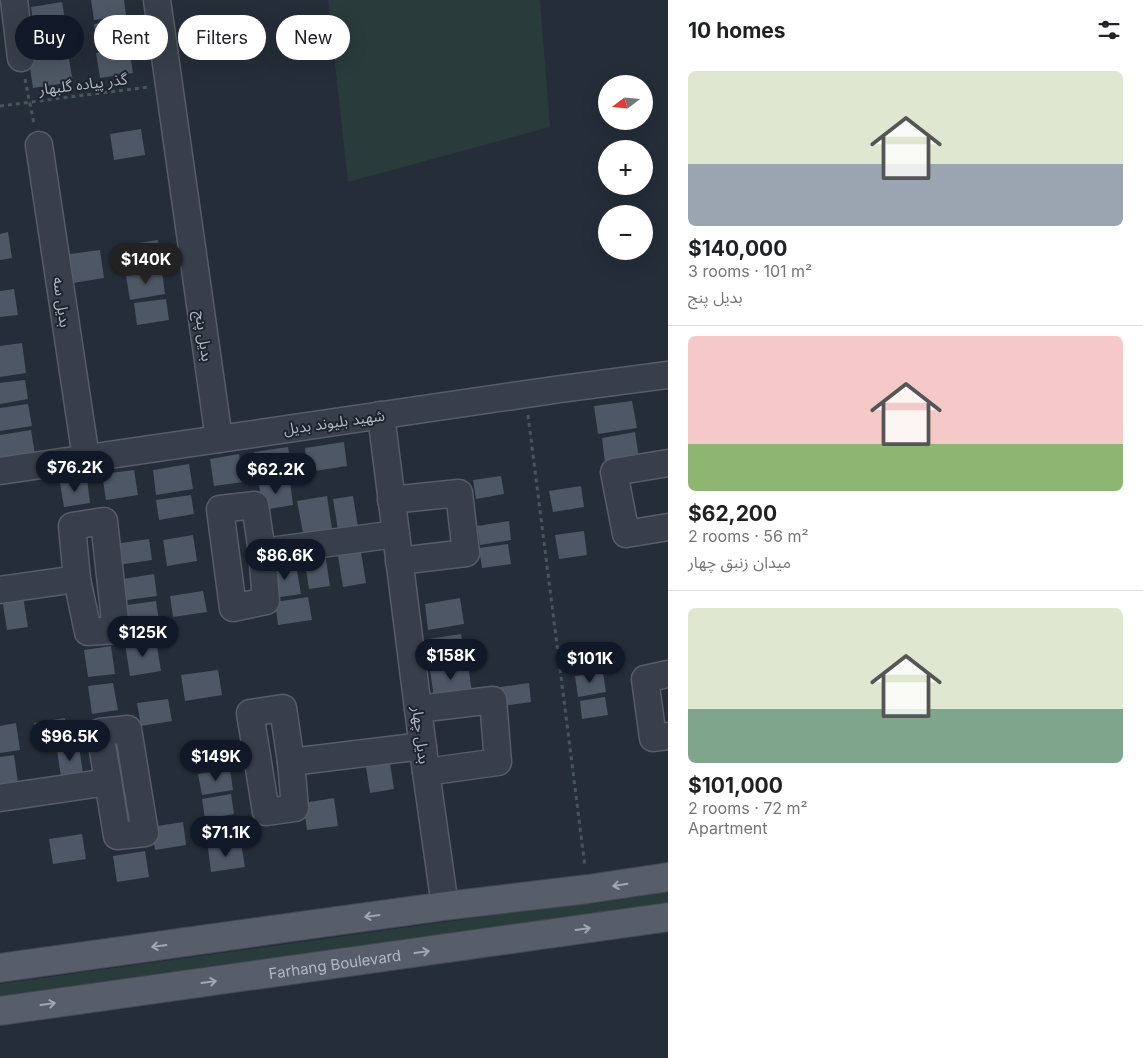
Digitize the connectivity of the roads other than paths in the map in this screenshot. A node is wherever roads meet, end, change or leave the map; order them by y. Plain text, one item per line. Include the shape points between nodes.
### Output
1 (14, 0) edge
2 (157, 0) edge
3 (16, 15) edge
4 (39, 146) road end
5 (668, 378) edge
6 (381, 415) junction
7 (218, 439) junction
8 (86, 458) junction
9 (668, 463) edge
10 (0, 470) edge
11 (392, 500) junction
12 (668, 527) edge
13 (396, 534) junction
14 (262, 552) dead end
15 (399, 561) junction
16 (77, 579) dead end
17 (0, 590) edge
18 (668, 674) edge
19 (418, 709) junction
20 (668, 736) edge
21 (423, 746) junction
22 (291, 762) dead end
23 (426, 772) junction
24 (108, 782) dead end
25 (0, 798) edge
26 (668, 877) edge
27 (445, 906) junction
28 (668, 917) edge
29 (0, 968) edge
30 (0, 1011) edge

1 - 3 street
2 - 7 street, بدیل پنج
4 - 8 street, بدیل سه
5 - 6 street, شهید بلیوند بدیل
6 - 7 street, شهید بلیوند بدیل
6 - 11 street, بدیل چهار
7 - 8 street, شهید بلیوند بدیل
8 - 10 street, شهید بلیوند بدیل
9 - 12 street via 614,472 626,534
11 - 13 street, بدیل چهار
11 - 15 street via 459,493 466,553
13 - 14 street
13 - 15 street, بدیل چهار
15 - 19 street, بدیل چهار
16 - 17 street
18 - 20 street via 644,679 653,738
19 - 21 street, بدیل چهار
19 - 23 street via 493,700 498,762
21 - 22 street
21 - 23 street, بدیل چهار
23 - 27 street, بدیل چهار
24 - 25 street
26 -> 27 main road via 588,890
27 -> 29 main road
30 -> 28 main road, Farhang Boulevard

